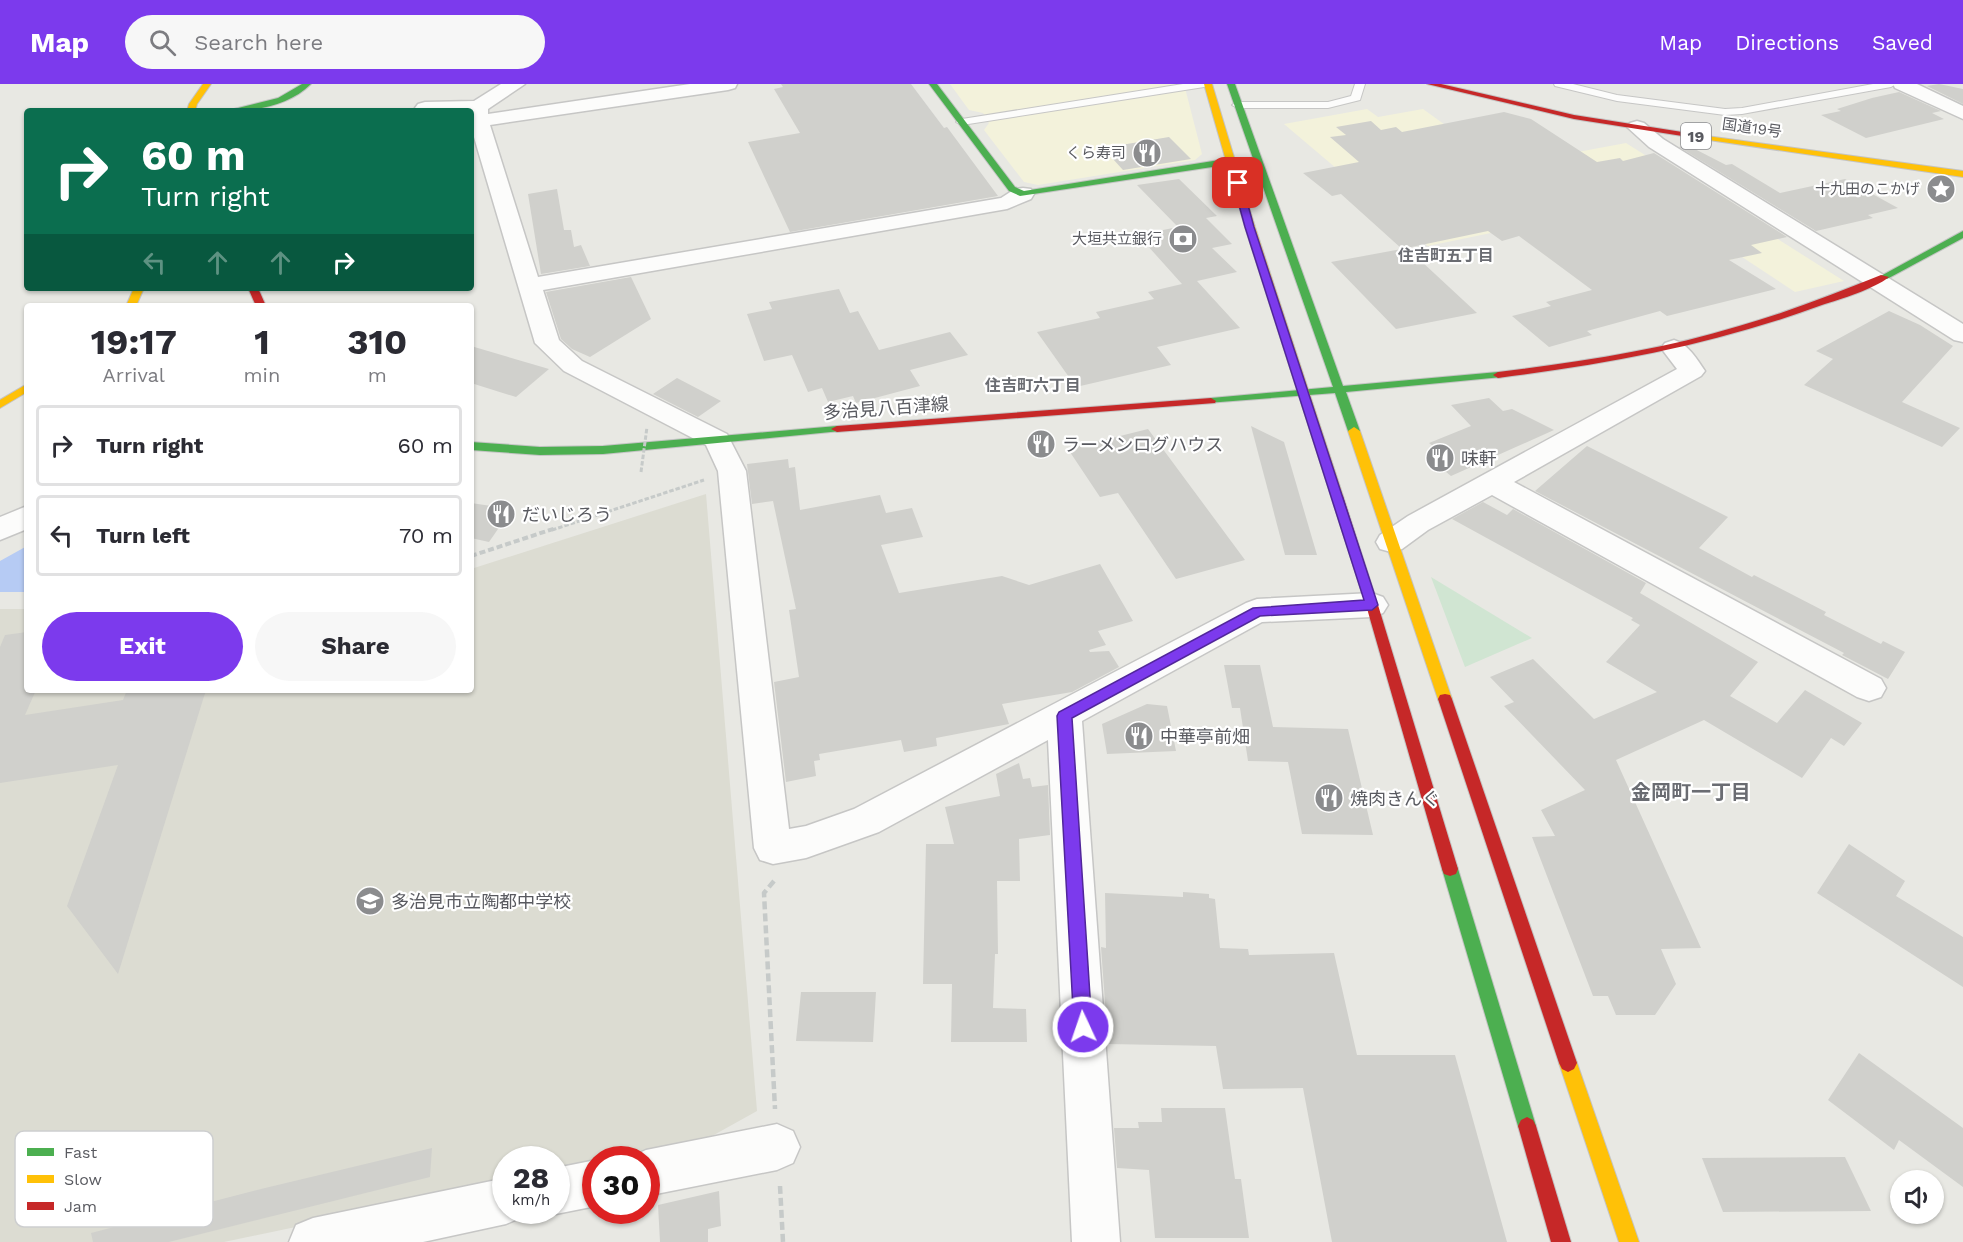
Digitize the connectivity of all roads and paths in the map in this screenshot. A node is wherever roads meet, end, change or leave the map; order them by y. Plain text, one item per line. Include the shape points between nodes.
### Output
1 (207, 84) edge
2 (307, 84) edge
3 (516, 84) edge
4 (728, 84) edge
5 (933, 84) edge
6 (1204, 84) edge
7 (1208, 84) edge
8 (1231, 84) edge
9 (1360, 84) edge
10 (1431, 84) edge
11 (1480, 84) edge
12 (1559, 84) edge
13 (1891, 84) edge
14 (1904, 84) edge
15 (1617, 98) junction
16 (1238, 105) junction
17 (192, 108) edge
18 (246, 108) edge
19 (1963, 113) edge
20 (474, 114) edge
21 (478, 114) junction
22 (1629, 120) junction
23 (962, 122) junction
24 (1232, 161) junction
25 (1963, 161) edge
26 (1963, 174) edge
27 (1023, 194) junction
28 (1963, 234) edge
29 (1878, 282) junction
30 (531, 285) junction
31 (1963, 335) edge
32 (1674, 348) junction
33 (24, 389) edge
34 (1341, 391) junction
35 (1303, 394) junction
36 (0, 405) edge
37 (647, 427) dead end
38 (474, 446) edge
39 (725, 455) junction
40 (641, 472) dead end
41 (1493, 483) junction
42 (24, 518) edge
43 (0, 530) edge
44 (1391, 542) junction
45 (474, 555) edge
46 (1372, 605) junction
47 (1869, 688) dead end
48 (1064, 716) junction
49 (806, 842) junction
50 (777, 1147) junction
51 (660, 1170) edge
52 (492, 1206) edge
53 (424, 1230) edge
54 (313, 1242) edge
55 (783, 1242) edge
56 (1096, 1242) edge
57 (1561, 1242) edge
58 (1629, 1242) edge

1 - 17 main road
2 - 18 main road via 296,93
3 - 21 street via 499,92
4 - 21 street
5 - 23 main road
6 - 23 lane
7 - 24 main road
8 - 16 main road
9 - 16 lane via 1356,98 1328,105
10 - 22 main road, 国道19号 / 19 via 1574,117
11 - 22 main road, 国道19号 / 19
12 - 15 lane
13 - 15 lane via 1725,112
14 - 19 street
15 - 22 lane
16 - 34 main road
20 - 21 street
21 - 30 street
22 - 25 main road, 国道19号 / 19
22 - 26 main road, 国道19号 / 19
22 - 29 street via 1656,143
23 - 27 main road via 1012,189
24 - 27 main road
24 - 35 main road
27 - 30 street via 1007,203
28 - 29 main road, 多治見八百津線
29 - 31 street
29 - 32 main road, 多治見八百津線 via 1758,327
30 - 39 street via 547,343 573,366
32 - 34 main road, 多治見八百津線 via 1529,373
32 - 41 street via 1692,371
33 - 36 main road
34 - 35 main road, 多治見八百津線
34 - 44 main road
35 - 39 main road, 多治見八百津線
35 - 46 main road
37 - 40 path, bridge
38 - 39 main road, 多治見八百津線 via 540,451 641,448
39 - 45 path
39 - 49 street via 772,848
41 - 44 street
41 - 47 street
42 - 43 street
44 - 58 main road
46 - 48 street via 1257,611
46 - 57 main road
48 - 49 street via 866,822
48 - 56 street
49 - 50 path via 764,893
50 - 51 street
50 - 55 path
52 - 53 street
53 - 54 street

